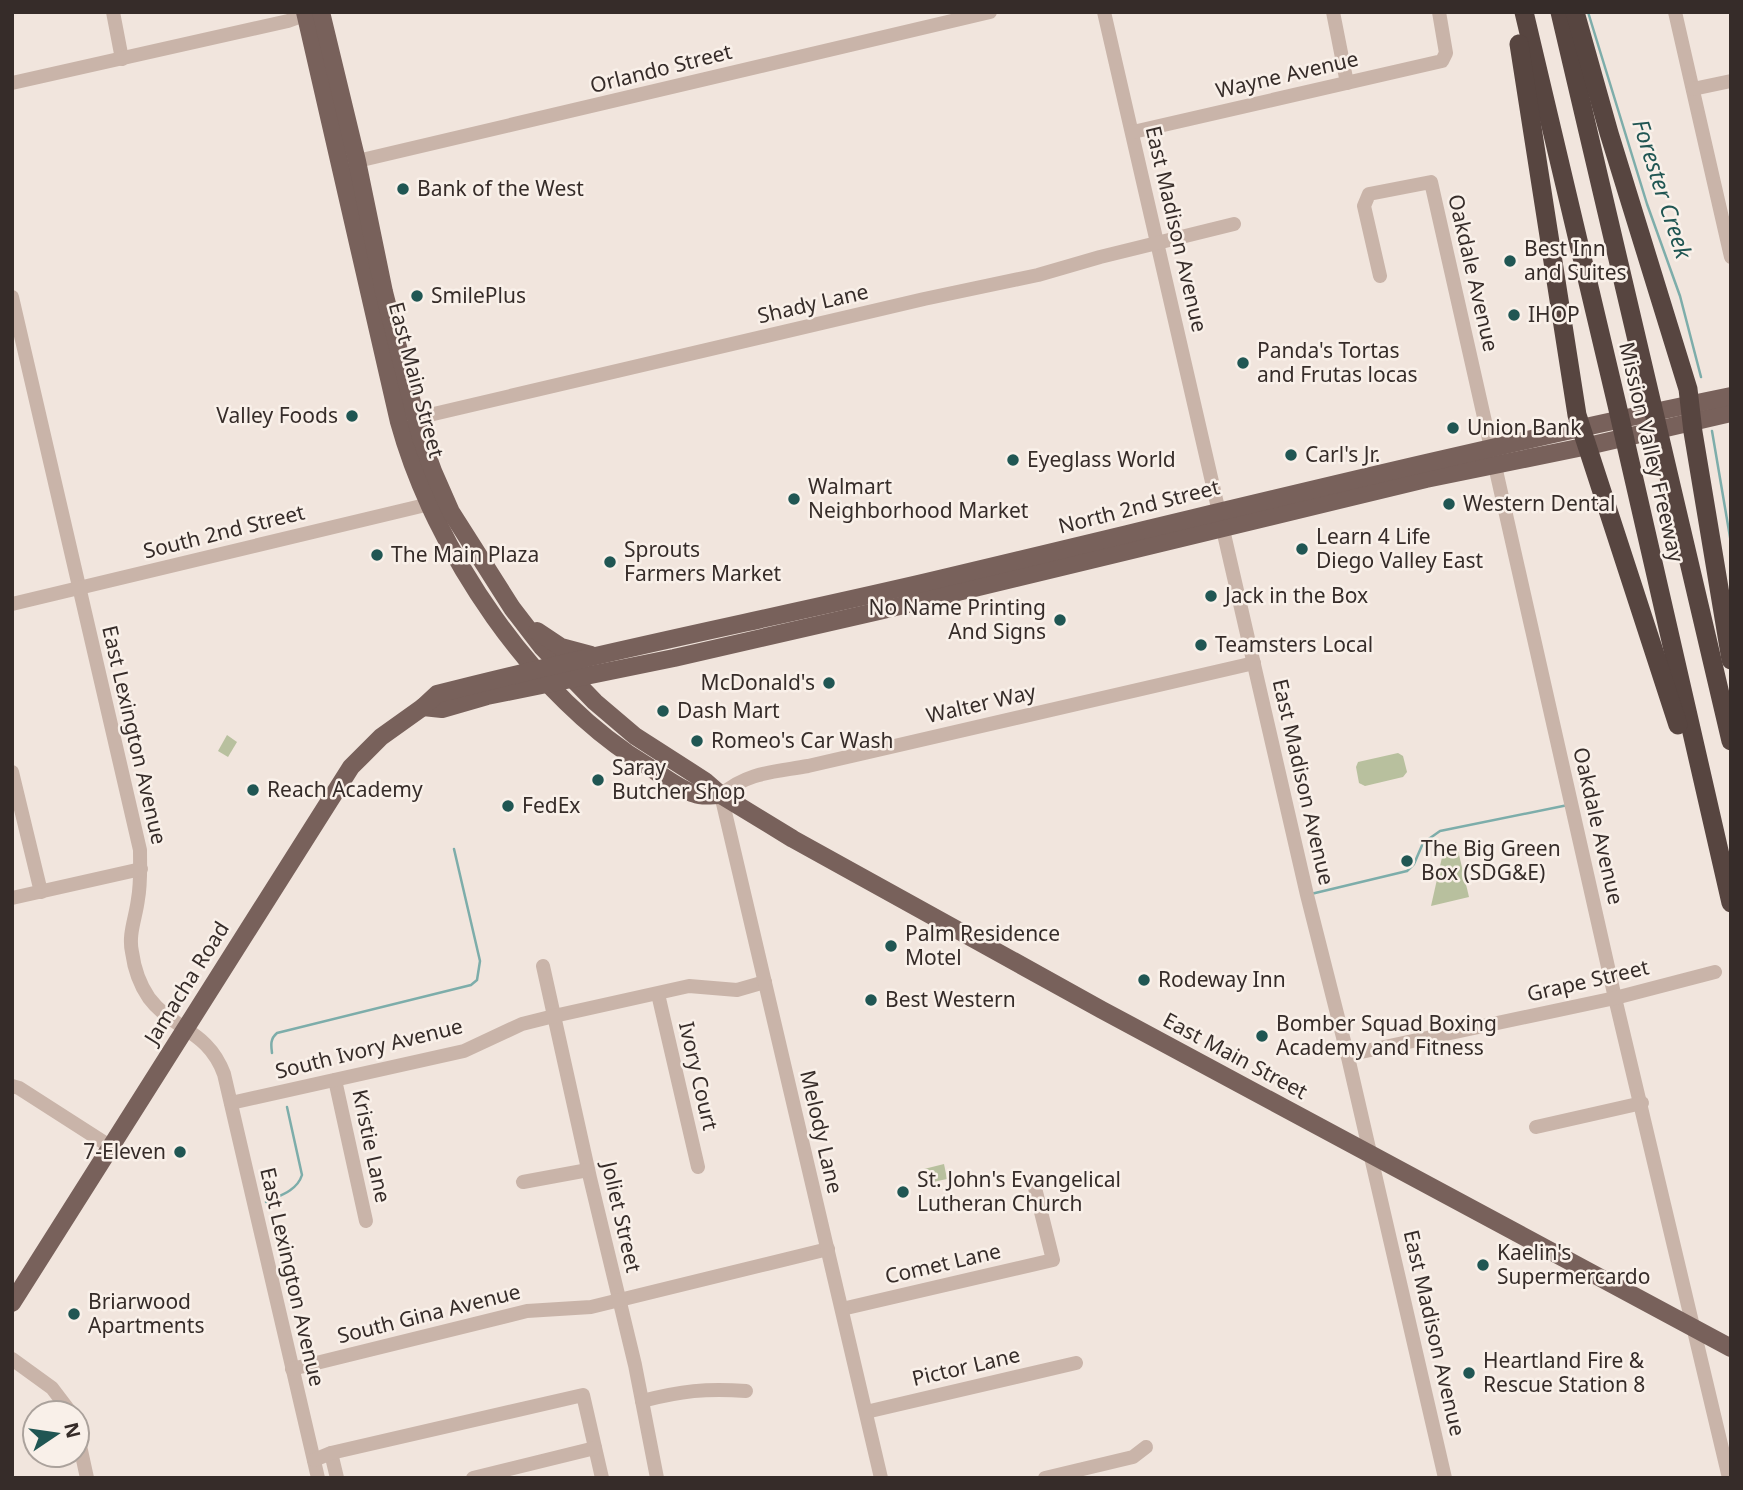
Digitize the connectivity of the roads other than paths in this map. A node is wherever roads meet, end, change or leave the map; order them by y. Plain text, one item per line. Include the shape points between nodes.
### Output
1 (113, 12) edge
2 (990, 12) edge
3 (1104, 12) edge
4 (1333, 12) edge
5 (1440, 12) edge
6 (1514, 12) edge
7 (1524, 12) edge
8 (1560, 12) edge
9 (1575, 12) edge
10 (1675, 12) edge
11 (311, 13) edge
12 (122, 59) junction
13 (1731, 81) edge
14 (12, 83) edge
15 (1347, 83) junction
16 (1693, 89) junction
17 (1133, 132) junction
18 (348, 163) junction
19 (1234, 224) dead end
20 (1157, 243) junction
21 (1730, 251) edge
22 (1380, 276) dead end
23 (12, 297) edge
24 (1731, 396) edge
25 (1731, 406) edge
26 (1691, 413) junction
27 (1731, 413) edge
28 (1712, 417) junction
29 (408, 420) junction
30 (1581, 427) junction
31 (1588, 446) junction
32 (1493, 456) junction
33 (438, 502) junction
34 (1221, 520) junction
35 (1069, 547) junction
36 (1043, 572) junction
37 (918, 584) junction
38 (79, 589) junction
39 (12, 604) edge
40 (905, 605) junction
41 (819, 614) junction
42 (520, 619) junction
43 (514, 644) junction
44 (594, 656) junction
45 (1731, 660) edge
46 (1254, 663) junction
47 (558, 664) junction
48 (536, 670) junction
49 (609, 670) junction
50 (502, 678) junction
51 (572, 679) junction
52 (549, 684) junction
53 (600, 707) junction
54 (423, 708) junction
55 (1731, 741) edge
56 (12, 772) edge
57 (721, 795) junction
58 (141, 869) junction
59 (40, 892) junction
60 (12, 898) edge
61 (1730, 900) edge
62 (543, 966) dead end
63 (1715, 972) dead end
64 (765, 982) junction
65 (658, 993) junction
66 (1615, 998) junction
67 (554, 1016) junction
68 (186, 1030) junction
69 (1348, 1055) junction
70 (335, 1080) junction
71 (12, 1086) edge
72 (231, 1103) junction
73 (1642, 1103) junction
74 (1536, 1127) dead end
75 (111, 1147) junction
76 (1371, 1154) junction
77 (698, 1167) dead end
78 (588, 1170) junction
79 (1034, 1180) dead end
80 (523, 1182) dead end
81 (366, 1221) dead end
82 (828, 1249) junction
83 (618, 1298) junction
84 (12, 1303) edge
85 (842, 1309) junction
86 (1694, 1328) junction
87 (1731, 1348) edge
88 (12, 1359) edge
89 (1076, 1363) dead end
90 (292, 1369) junction
91 (746, 1391) dead end
92 (60, 1399) edge
93 (642, 1401) junction
94 (866, 1412) junction
95 (1146, 1447) dead end
96 (595, 1448) junction
97 (331, 1454) junction
98 (314, 1460) junction
99 (1726, 1477) edge
100 (318, 1478) edge
101 (337, 1478) edge
102 (474, 1478) edge
103 (602, 1478) edge
104 (657, 1478) edge
105 (881, 1478) edge
106 (1045, 1478) edge
107 (1446, 1478) edge

1 - 12 street
2 - 18 street, Orlando Street
3 - 17 street, East Madison Avenue
4 - 15 street
5 - 15 street, Wayne Avenue via 1446,53 1441,61
6 - 30 highway
7 - 61 highway, Mission Valley Freeway
8 - 55 highway, Mission Valley Freeway
9 - 26 highway via 1688,389
10 - 16 street
11 - 12 street
11 - 18 main road, East Main Street
12 - 14 street
13 - 16 street
15 - 17 street, Wayne Avenue
16 - 21 street
17 - 20 street, East Madison Avenue
18 - 29 main road, East Main Street
19 - 20 street, Shady Lane
20 - 29 street, Shady Lane via 1038,275
20 - 34 street, East Madison Avenue
22 - 32 street, Oakdale Avenue via 1364,206 1370,194 1431,182
23 - 38 street, East Lexington Avenue
24 - 26 main road, North 2nd Street
25 - 28 main road via 1718,409
26 - 28 main road, North 2nd Street
26 - 30 main road, North 2nd Street
26 - 31 main road, North 2nd Street
26 - 45 highway
27 - 28 main road, North 2nd Street
29 - 33 main road, East Main Street via 406,444
30 - 31 highway
30 - 32 main road, North 2nd Street
31 - 32 main road, North 2nd Street
31 - 61 highway
32 - 34 main road, North 2nd Street via 1426,479
32 - 66 street, Oakdale Avenue
33 - 38 street, South 2nd Street
33 - 42 main road, East Main Street
33 - 43 main road, East Main Street via 465,572
34 - 35 main road, North 2nd Street
34 - 36 main road, North 2nd Street
34 - 46 street, East Madison Avenue
35 - 36 main road
35 - 37 main road, North 2nd Street
36 - 40 main road, North 2nd Street
37 - 40 main road via 907,593
37 - 41 main road, North 2nd Street via 849,599 822,619
38 - 39 street, South 2nd Street
38 - 58 street, East Lexington Avenue
40 - 41 main road, North 2nd Street
41 - 44 main road, North 2nd Street
41 - 49 main road, North 2nd Street via 788,630
42 - 44 main road via 561,647
42 - 47 main road, East Main Street
43 - 48 main road, East Main Street
43 - 50 main road
44 - 47 main road, North 2nd Street
46 - 57 street, Walter Way via 757,775 735,782
46 - 69 street, East Madison Avenue
47 - 48 main road, Jamacha Road
47 - 51 main road, East Main Street
48 - 50 main road, Jamacha Road
48 - 52 main road, East Main Street
49 - 51 main road, North 2nd Street
49 - 53 main road via 600,677
50 - 54 main road, Jamacha Road via 436,694
51 - 52 main road, Jamacha Road
51 - 53 main road, East Main Street
52 - 54 main road, Jamacha Road via 442,709
52 - 57 main road, East Main Street via 624,752 696,795
53 - 57 main road, East Main Street
54 - 68 main road, Jamacha Road via 381,737 351,767
56 - 59 street
57 - 64 street, Melody Lane
57 - 76 main road, East Main Street via 1026,969
58 - 59 street
58 - 68 street, East Lexington Avenue via 131,950 140,983 150,999
59 - 60 street
62 - 67 street, Joliet Street
63 - 66 street, Grape Street
64 - 65 street, South Ivory Avenue via 737,990 689,986
64 - 82 street, Melody Lane
65 - 67 street, South Ivory Avenue
65 - 77 street, Ivory Court
66 - 69 street, Grape Street
66 - 73 street, Oakdale Avenue
67 - 70 street, South Ivory Avenue via 522,1024 464,1052
67 - 78 street, Joliet Street
68 - 72 street, East Lexington Avenue via 205,1041 214,1053
68 - 75 main road, Jamacha Road
69 - 76 street, East Madison Avenue
70 - 72 street, South Ivory Avenue
70 - 81 street, Kristie Lane
71 - 75 street
72 - 90 street, East Lexington Avenue
73 - 74 street
73 - 86 street, Oakdale Avenue
75 - 84 main road, Jamacha Road
76 - 86 main road, East Main Street
76 - 107 street, East Madison Avenue
78 - 80 street
78 - 83 street, Joliet Street
79 - 85 street, Comet Lane via 1053,1259
82 - 83 street, South Gina Avenue
82 - 85 street, Melody Lane
83 - 90 street, South Gina Avenue via 591,1307 527,1311
83 - 93 street, Joliet Street
85 - 94 street, Melody Lane
86 - 87 main road, East Main Street
86 - 99 street, Oakdale Avenue
88 - 92 street
89 - 94 street, Pictor Lane
90 - 98 street, East Lexington Avenue
91 - 93 street via 702,1389
93 - 104 street, Joliet Street
94 - 105 street, Melody Lane
95 - 106 street via 1133,1457
96 - 97 street via 583,1395
96 - 102 street
96 - 103 street
97 - 98 street
97 - 101 street
98 - 100 street, East Lexington Avenue

